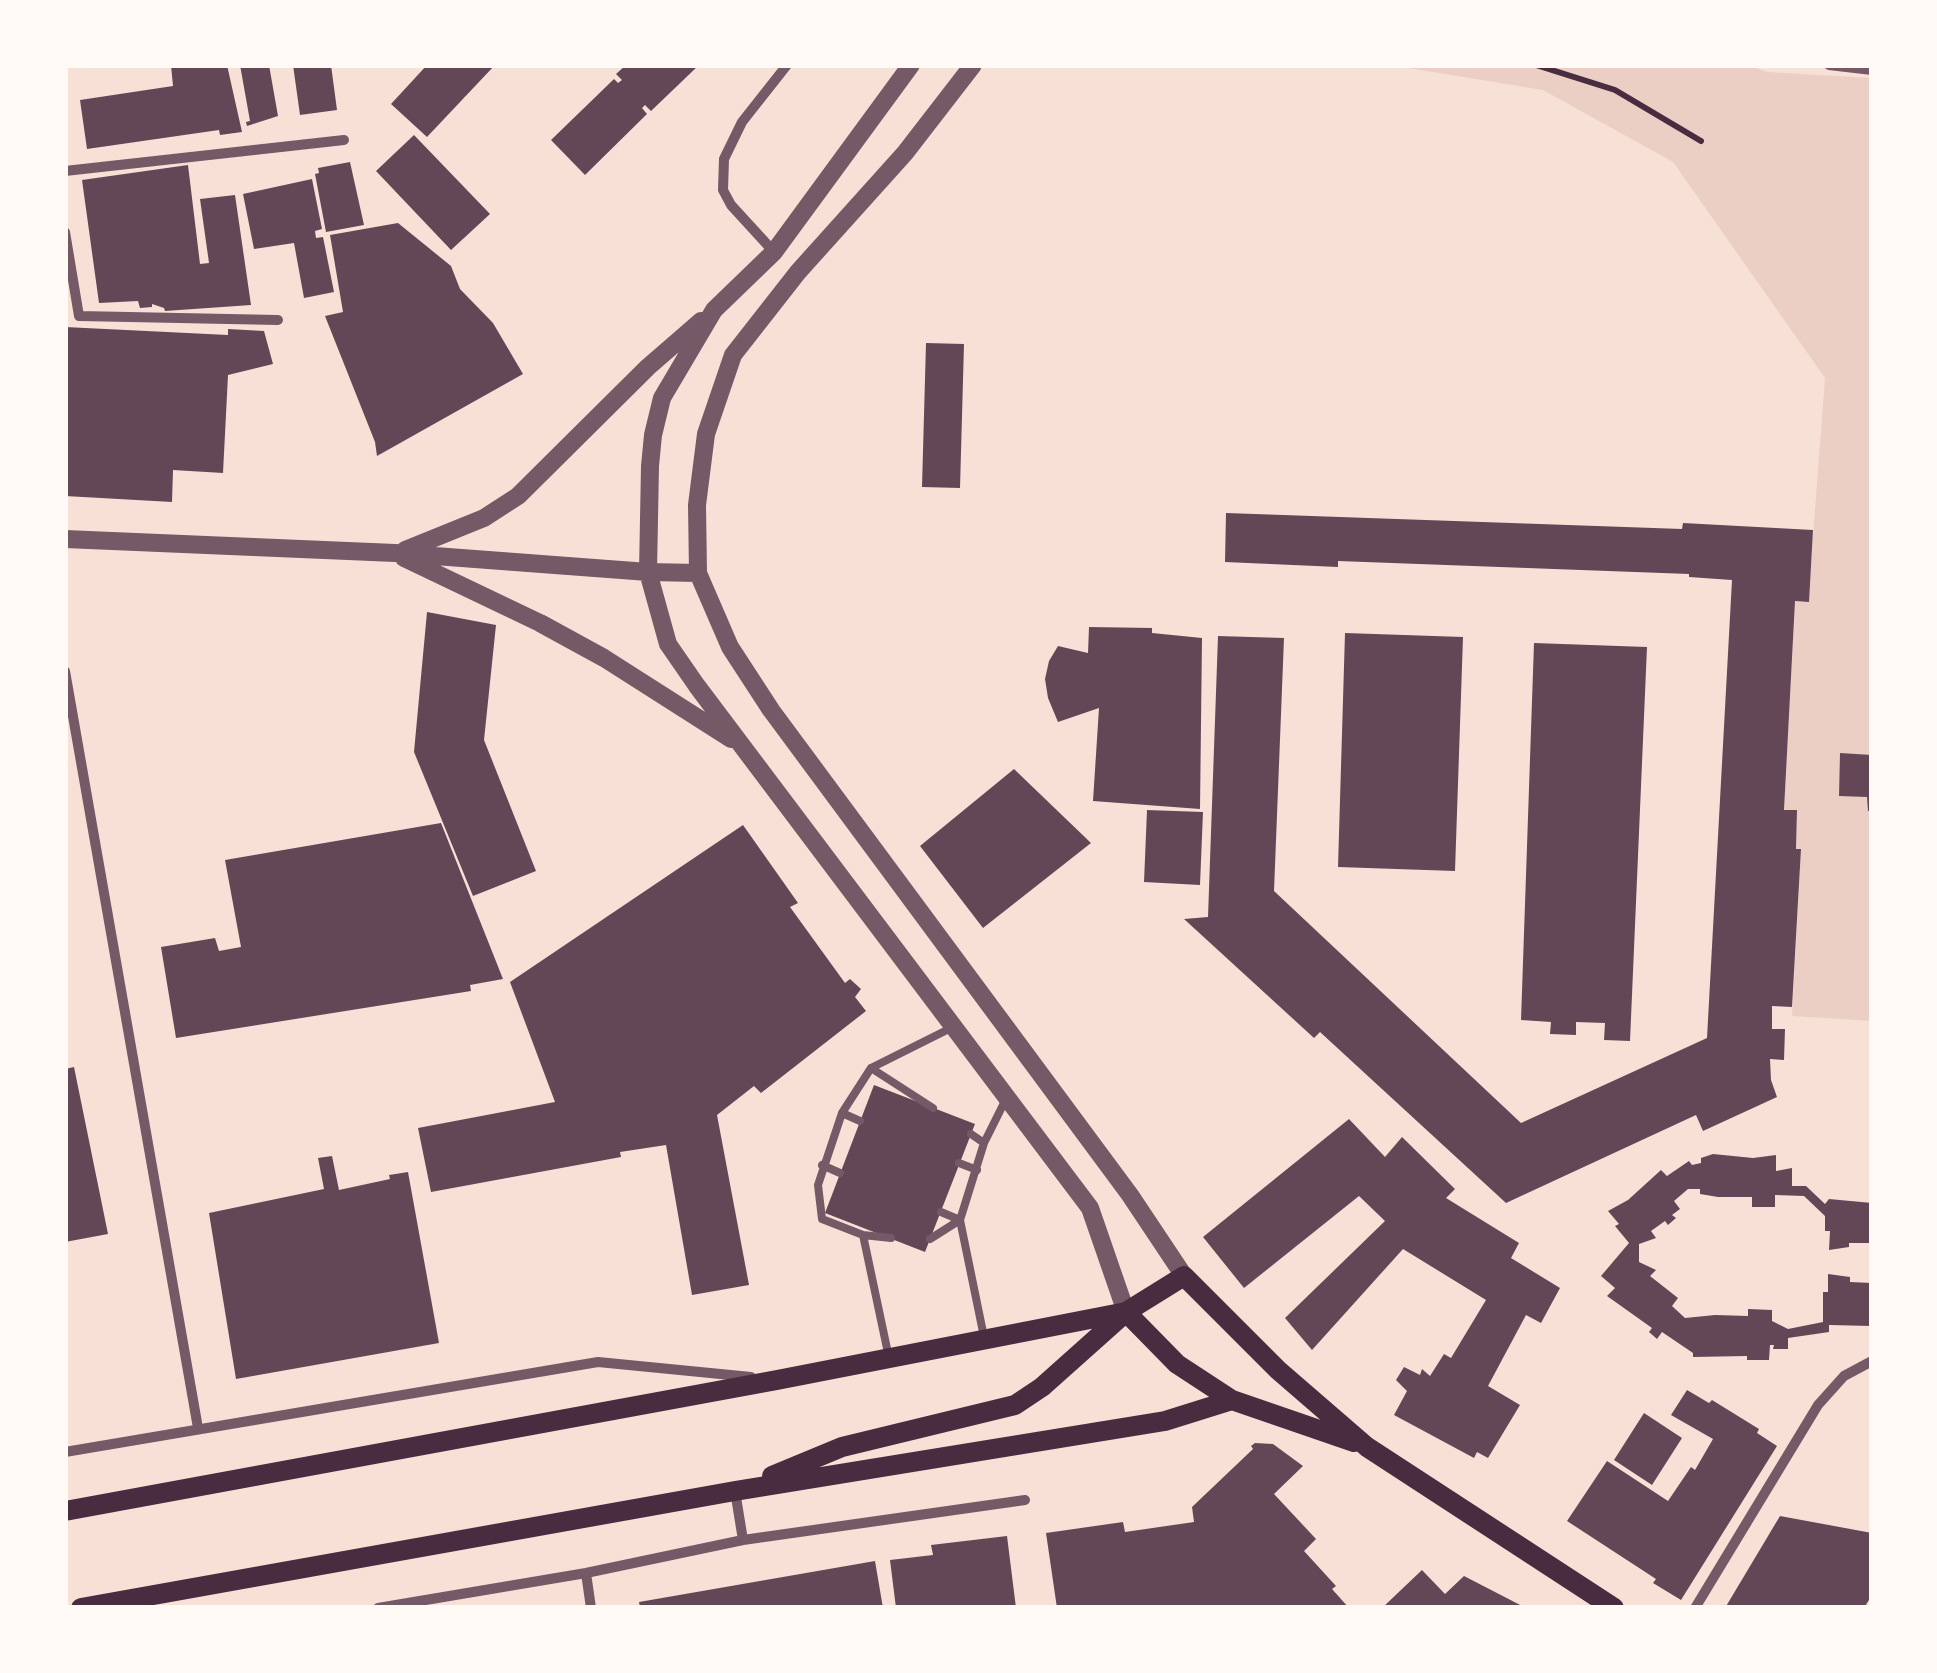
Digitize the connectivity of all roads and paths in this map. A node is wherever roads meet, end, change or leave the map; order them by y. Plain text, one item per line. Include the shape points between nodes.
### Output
1 (787, 65) edge
2 (911, 65) edge
3 (973, 65) edge
4 (1536, 65) edge
5 (1830, 65) edge
6 (1872, 70) edge
7 (344, 140) dead end
8 (1701, 141) dead end
9 (65, 171) edge
10 (65, 232) edge
11 (774, 252) junction
12 (798, 272) junction
13 (714, 310) junction
14 (278, 320) dead end
15 (65, 539) edge
16 (395, 554) junction
17 (648, 572) junction
18 (698, 572) junction
19 (65, 671) edge
20 (741, 746) junction
21 (953, 1027) junction
22 (871, 1068) junction
23 (1007, 1098) junction
24 (932, 1108) dead end
25 (842, 1113) junction
26 (860, 1121) dead end
27 (971, 1134) dead end
28 (984, 1143) junction
29 (960, 1163) dead end
30 (822, 1166) junction
31 (976, 1170) junction
32 (840, 1173) dead end
33 (940, 1212) dead end
34 (960, 1220) junction
35 (864, 1236) junction
36 (892, 1238) dead end
37 (930, 1239) dead end
38 (1184, 1276) junction
39 (1126, 1312) junction
40 (984, 1339) junction
41 (888, 1358) junction
42 (1872, 1362) edge
43 (776, 1380) junction
44 (1232, 1400) junction
45 (198, 1428) junction
46 (1367, 1447) junction
47 (65, 1452) edge
48 (735, 1490) junction
49 (1025, 1500) dead end
50 (65, 1511) edge
51 (743, 1540) junction
52 (586, 1573) junction
53 (82, 1608) edge
54 (378, 1608) edge
55 (591, 1608) edge
56 (1614, 1608) edge
57 (1695, 1608) edge

1 - 11 street via 742,122 724,159 723,190 731,205
2 - 11 street
3 - 12 street
4 - 8 path via 1615,90
5 - 6 street
7 - 9 street
10 - 14 street via 78,316
11 - 12 street
11 - 13 street
12 - 18 street via 733,355 706,434
13 - 16 street via 518,496 458,530
13 - 17 street via 662,398 650,466
15 - 16 street
16 - 17 street
16 - 20 street via 588,649
17 - 18 street
17 - 20 street via 668,644
18 - 38 street via 730,648 772,710
19 - 45 street
20 - 21 street
21 - 22 lane
21 - 23 street
22 - 24 lane
22 - 25 lane
23 - 28 lane
23 - 39 street via 1090,1208
25 - 26 lane
25 - 30 lane
27 - 28 lane
28 - 31 lane
29 - 31 lane
30 - 32 lane
30 - 35 lane via 822,1219
31 - 34 lane
33 - 34 lane
34 - 37 lane
34 - 40 lane
35 - 36 lane
35 - 41 lane
38 - 39 main road
38 - 46 main road
39 - 40 main road
39 - 44 main road via 1177,1364
39 - 48 main road via 1015,1405 842,1448
40 - 41 main road
41 - 43 main road
42 - 57 street via 1844,1376 1818,1405
43 - 45 street via 598,1362
43 - 50 main road
44 - 46 main road
44 - 48 main road via 1165,1420
45 - 47 street
46 - 56 main road
48 - 51 street
48 - 53 main road
49 - 51 street
51 - 52 street
52 - 54 street
52 - 55 street

